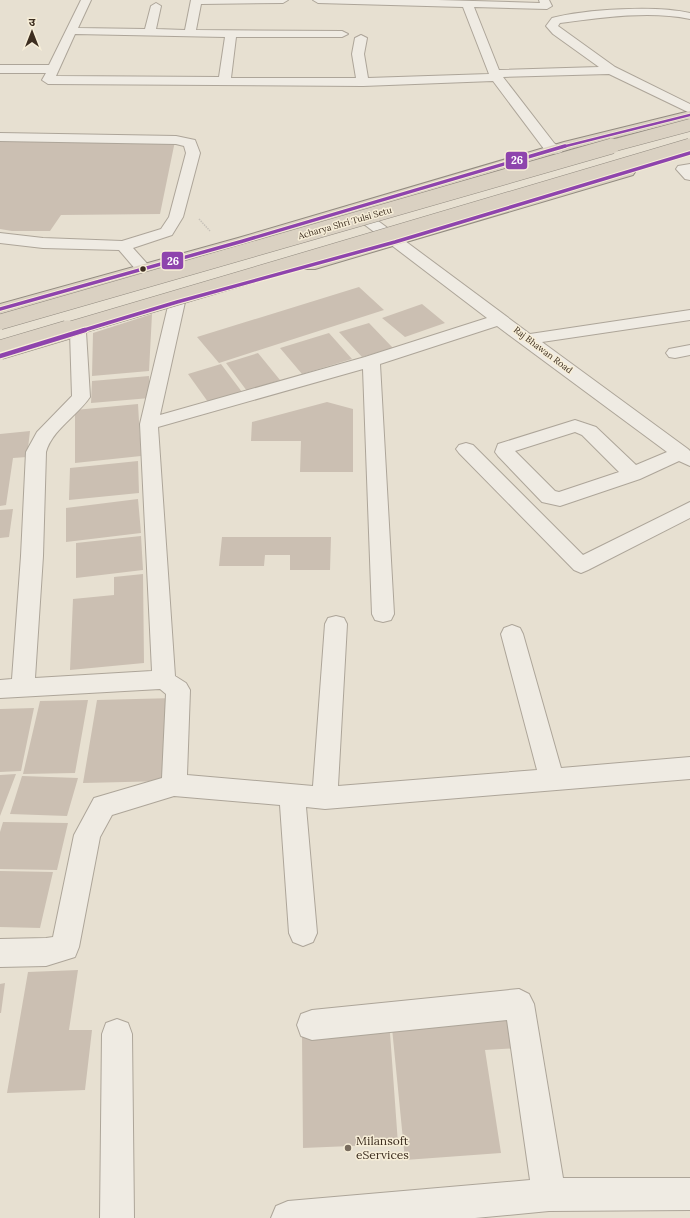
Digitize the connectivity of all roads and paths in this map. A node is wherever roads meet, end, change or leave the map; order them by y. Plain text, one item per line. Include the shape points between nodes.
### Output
1 (86, 0) edge
2 (283, 0) edge
3 (318, 0) edge
4 (444, 2) edge
5 (467, 4) junction
6 (542, 4) edge
7 (668, 4) dead end
8 (561, 5) dead end
9 (690, 5) edge
10 (156, 6) dead end
11 (690, 16) edge
12 (556, 20) junction
13 (72, 31) junction
14 (150, 32) junction
15 (190, 33) junction
16 (231, 34) junction
17 (342, 34) dead end
18 (361, 38) dead end
19 (58, 67) junction
20 (0, 68) edge
21 (142, 68) dead end
22 (226, 68) junction
23 (95, 69) dead end
24 (212, 69) dead end
25 (611, 70) junction
26 (496, 76) junction
27 (224, 82) junction
28 (363, 82) junction
29 (690, 109) edge
30 (690, 115) edge
31 (690, 125) edge
32 (0, 137) edge
33 (690, 146) edge
34 (556, 150) junction
35 (690, 153) edge
36 (690, 168) edge
37 (690, 176) edge
38 (353, 209) junction
39 (0, 238) edge
40 (395, 242) junction
41 (123, 246) junction
42 (143, 268) junction
43 (177, 302) junction
44 (0, 308) edge
45 (690, 315) edge
46 (501, 319) junction
47 (0, 322) edge
48 (78, 332) junction
49 (528, 339) junction
50 (0, 350) edge
51 (0, 356) edge
52 (371, 361) junction
53 (150, 424) junction
54 (466, 449) dead end
55 (685, 457) edge
56 (633, 474) junction
57 (690, 509) edge
58 (383, 614) dead end
59 (336, 624) dead end
60 (512, 634) dead end
61 (164, 680) junction
62 (24, 688) junction
63 (0, 689) edge
64 (690, 768) edge
65 (552, 780) junction
66 (174, 784) junction
67 (292, 796) junction
68 (325, 798) junction
69 (302, 933) dead end
70 (0, 953) edge
71 (312, 1025) dead end
72 (117, 1034) dead end
73 (690, 1194) edge
74 (549, 1195) junction
75 (116, 1218) edge
76 (288, 1218) edge

1 - 13 street
2 - 15 street via 196,1
3 - 4 street
4 - 5 street
5 - 6 street
5 - 26 street
6 - 8 street
6 - 12 street
7 - 9 street
10 - 14 street
11 - 12 street via 635,14
12 - 25 street via 552,26 557,32
13 - 14 street
13 - 19 street
14 - 15 street
15 - 16 street
16 - 17 street
16 - 22 street
18 - 28 street via 358,54
19 - 20 street
19 - 27 street via 48,80
21 - 23 street
22 - 24 street
22 - 27 street
25 - 26 street
25 - 29 street
26 - 28 street
26 - 34 street via 549,146
27 - 28 street
30 - 34 highway
31 - 47 highway, Acharya Shri Tulsi Setu, bridge via 579,154
32 - 41 street via 176,140 190,143 193,153 184,190 176,217 167,232
33 - 50 highway, bridge
34 - 38 highway
35 - 40 highway
36 - 37 street via 683,169
38 - 40 street, Raj Bhawan Road
38 - 42 highway
39 - 41 street via 43,243
40 - 43 highway
40 - 46 street, Raj Bhawan Road
41 - 42 street
42 - 44 highway
43 - 48 highway
43 - 53 street
45 - 49 street
46 - 49 street, Raj Bhawan Road
46 - 52 street
48 - 51 highway
48 - 62 street via 81,397 65,416 43,435 36,452
49 - 55 street, Raj Bhawan Road
52 - 53 street
52 - 58 street
53 - 61 street
54 - 57 street via 581,565
55 - 56 street
56 - 56 street via 554,498 505,452 505,448 575,426 583,427
59 - 68 street
60 - 65 street
61 - 62 street
61 - 66 street via 178,690
62 - 63 street
64 - 65 street
65 - 68 street
66 - 67 street
66 - 70 street via 103,806 87,835 65,947 46,952
67 - 68 street
67 - 69 street
71 - 74 street via 519,1004
72 - 75 street
73 - 74 street
74 - 76 street

